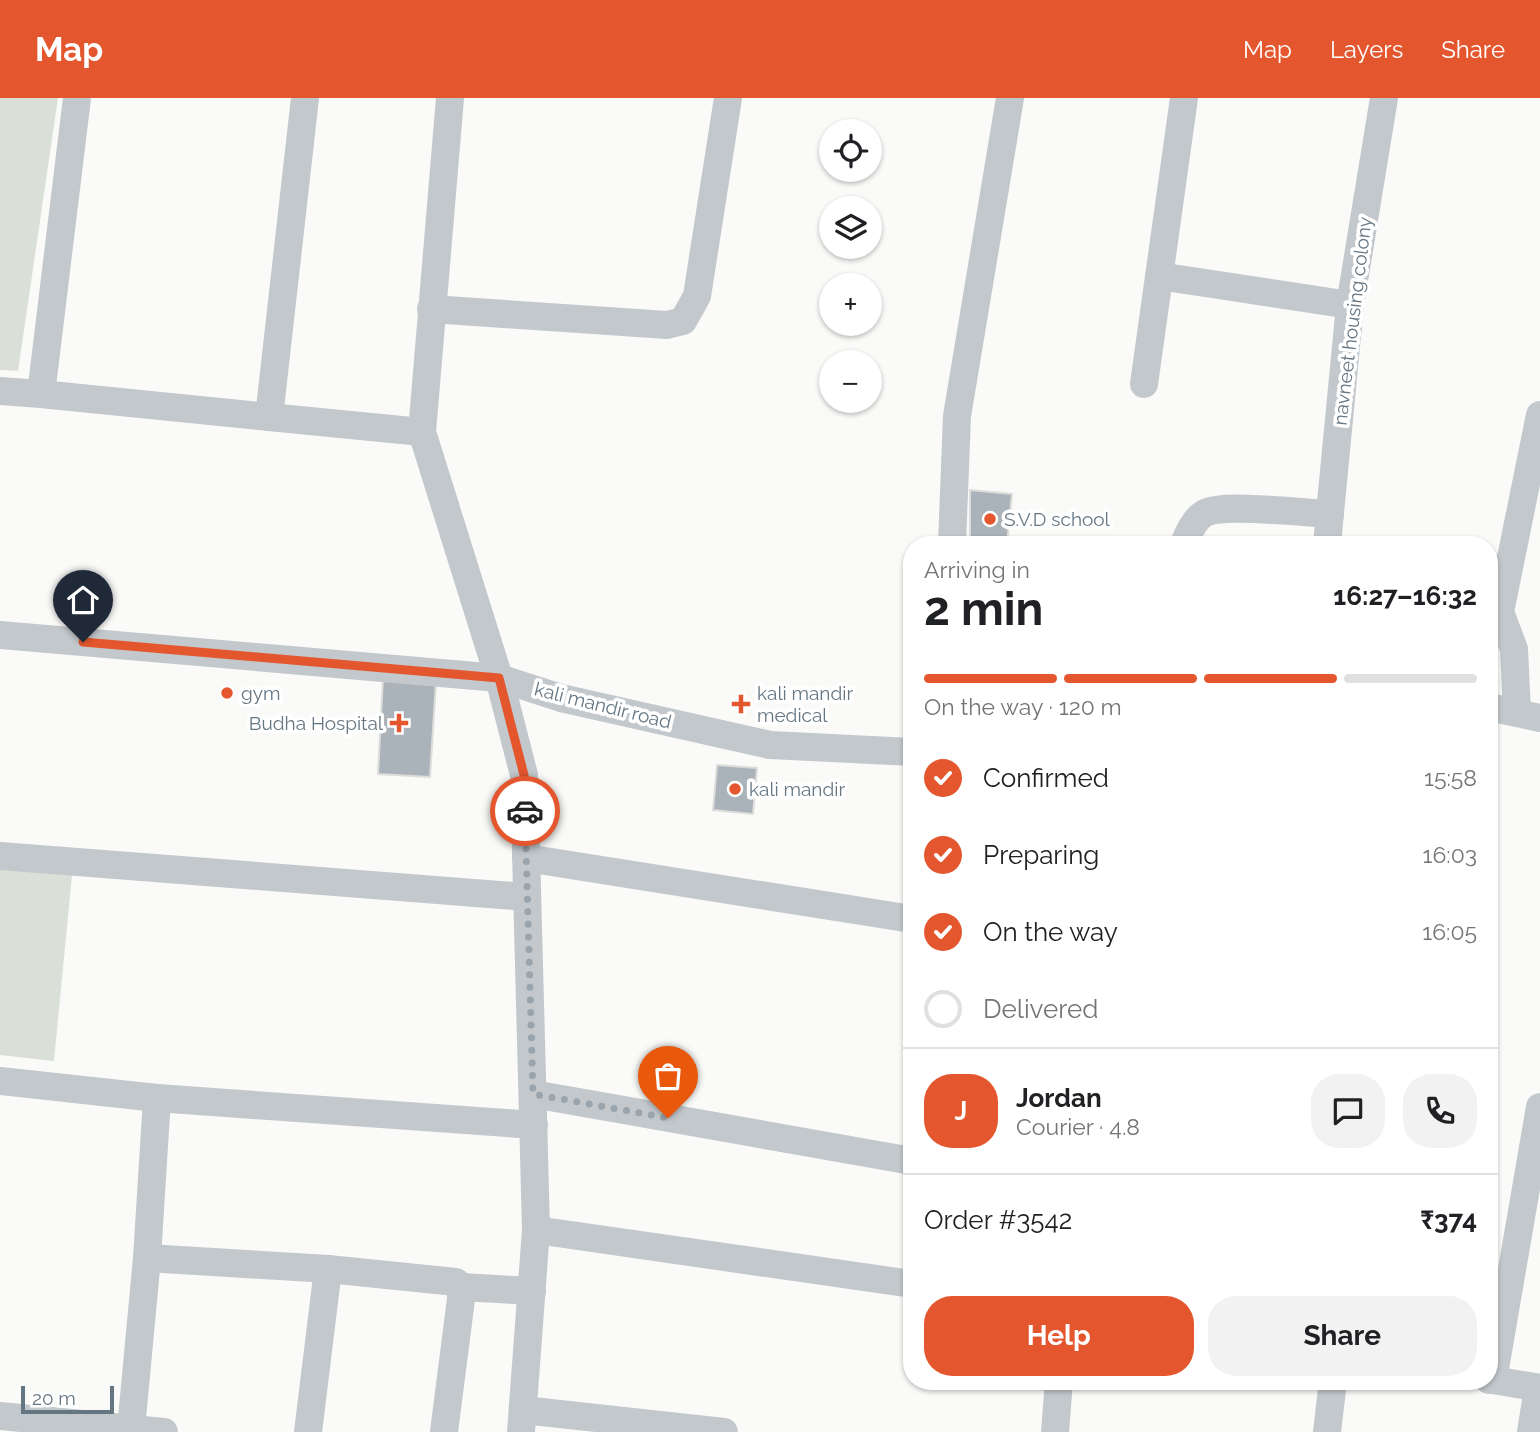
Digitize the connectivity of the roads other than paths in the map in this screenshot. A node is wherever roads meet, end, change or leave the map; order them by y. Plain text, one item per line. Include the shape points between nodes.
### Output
1 (77, 98) edge
2 (305, 98) edge
3 (450, 98) edge
4 (728, 98) edge
5 (1010, 98) edge
6 (1184, 98) edge
7 (1384, 98) edge
8 (1159, 276) junction
9 (1350, 305) junction
10 (431, 309) junction
11 (1143, 384) dead end
12 (0, 391) edge
13 (41, 394) junction
14 (1540, 415) edge
15 (269, 417) junction
16 (422, 432) junction
17 (1329, 514) junction
18 (952, 536) edge
19 (1188, 536) edge
20 (1327, 536) edge
21 (0, 635) edge
22 (499, 678) junction
23 (1498, 709) edge
24 (1528, 715) edge
25 (903, 752) edge
26 (0, 856) edge
27 (526, 858) junction
28 (527, 897) junction
29 (903, 918) edge
30 (0, 1081) edge
31 (533, 1094) junction
32 (157, 1098) junction
33 (1540, 1107) edge
34 (534, 1125) junction
35 (903, 1159) edge
36 (536, 1230) junction
37 (147, 1258) junction
38 (328, 1269) junction
39 (903, 1282) edge
40 (461, 1287) junction
41 (532, 1291) junction
42 (1498, 1341) edge
43 (1498, 1381) edge
44 (1539, 1388) edge
45 (1058, 1390) edge
46 (1332, 1390) edge
47 (0, 1416) edge
48 (522, 1421) edge
49 (131, 1429) junction
50 (164, 1432) edge
51 (308, 1432) edge
52 (444, 1432) edge
53 (724, 1432) edge
54 (1055, 1432) edge
55 (1327, 1432) edge
56 (1531, 1432) edge

1 - 13 street
2 - 15 street
3 - 10 street
4 - 10 street via 697,296 683,321 667,325
5 - 18 street via 957,416
6 - 8 street
7 - 9 street, navneet housing colony
8 - 9 street
8 - 11 street
9 - 17 street, navneet housing colony
10 - 16 street
12 - 13 street
13 - 15 street
14 - 24 street via 1500,612 1514,649
15 - 16 street
16 - 22 street
17 - 19 street via 1229,509 1205,513
17 - 20 street, navneet housing colony
21 - 22 street, kali mandir road
22 - 25 street, kali mandir road via 561,698 770,745
22 - 27 street via 524,775
23 - 24 street
26 - 28 street
27 - 28 street
27 - 29 street
28 - 31 street
30 - 32 street
31 - 34 street
31 - 35 street
32 - 34 street
32 - 37 street
33 - 42 street
34 - 36 street
36 - 39 street
36 - 41 street
37 - 38 street
37 - 49 street
38 - 40 street via 447,1279
38 - 51 street
40 - 41 street
40 - 52 street
41 - 48 street
43 - 44 street
44 - 56 street
45 - 54 street
46 - 55 street
47 - 49 street
48 - 53 street
49 - 50 street

